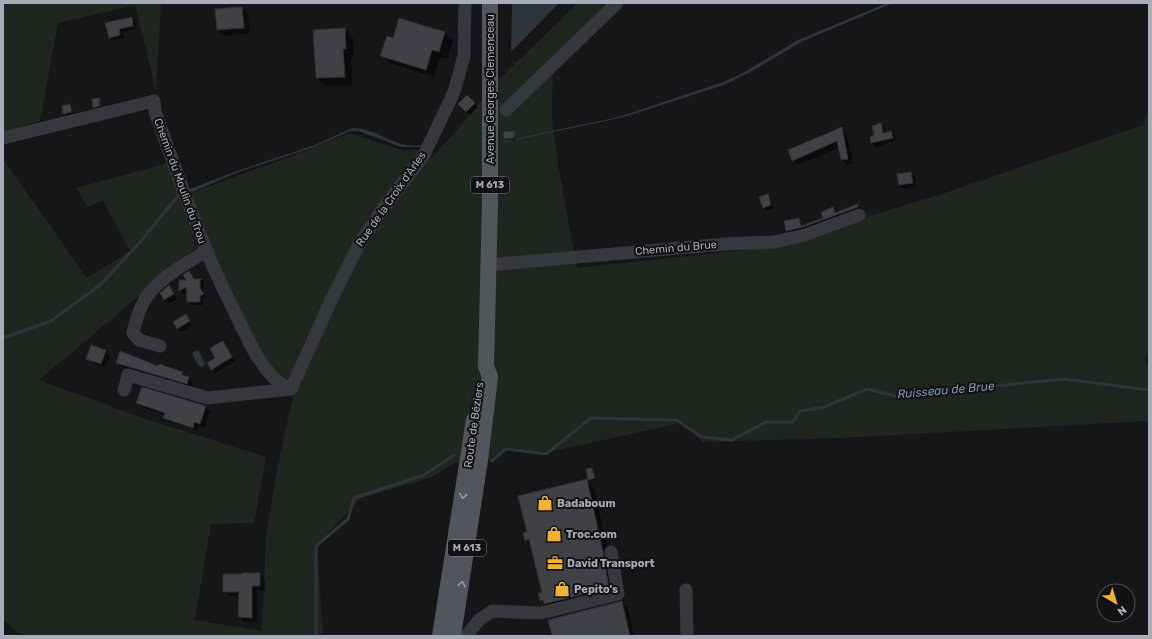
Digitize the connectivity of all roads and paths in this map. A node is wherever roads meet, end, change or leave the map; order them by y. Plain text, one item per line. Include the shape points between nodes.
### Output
1 (465, 3) edge
2 (490, 3) edge
3 (617, 3) edge
4 (506, 110) dead end
5 (3, 138) edge
6 (859, 215) dead end
7 (206, 251) junction
8 (489, 265) junction
9 (160, 346) dead end
10 (486, 366) junction
11 (291, 389) junction
12 (124, 390) dead end
13 (611, 552) dead end
14 (686, 590) dead end
15 (456, 635) edge
16 (687, 636) edge

1 - 11 street, Rue de la Croix d'Arles via 464,56 454,92 424,155 359,244 329,303
2 - 8 main road, Avenue Georges Clemenceau / M 613
3 - 4 street
5 - 7 street, Chemin du Moulin du Trou via 154,101 155,112
6 - 8 street, Chemin du Brue via 804,235 773,242
7 - 9 street via 162,280 147,295 132,333 139,340
7 - 11 street, Chemin du Moulin du Trou via 259,358 276,380
8 - 10 main road, Avenue Georges Clemenceau / M 613
10 -> 15 main road, Route de Béziers / M 613 via 481,374
15 -> 10 main road, Route de Béziers / M 613 via 490,377
11 - 12 street via 208,398 128,375
13 - 15 street via 618,594 541,613 492,611
14 - 16 street

